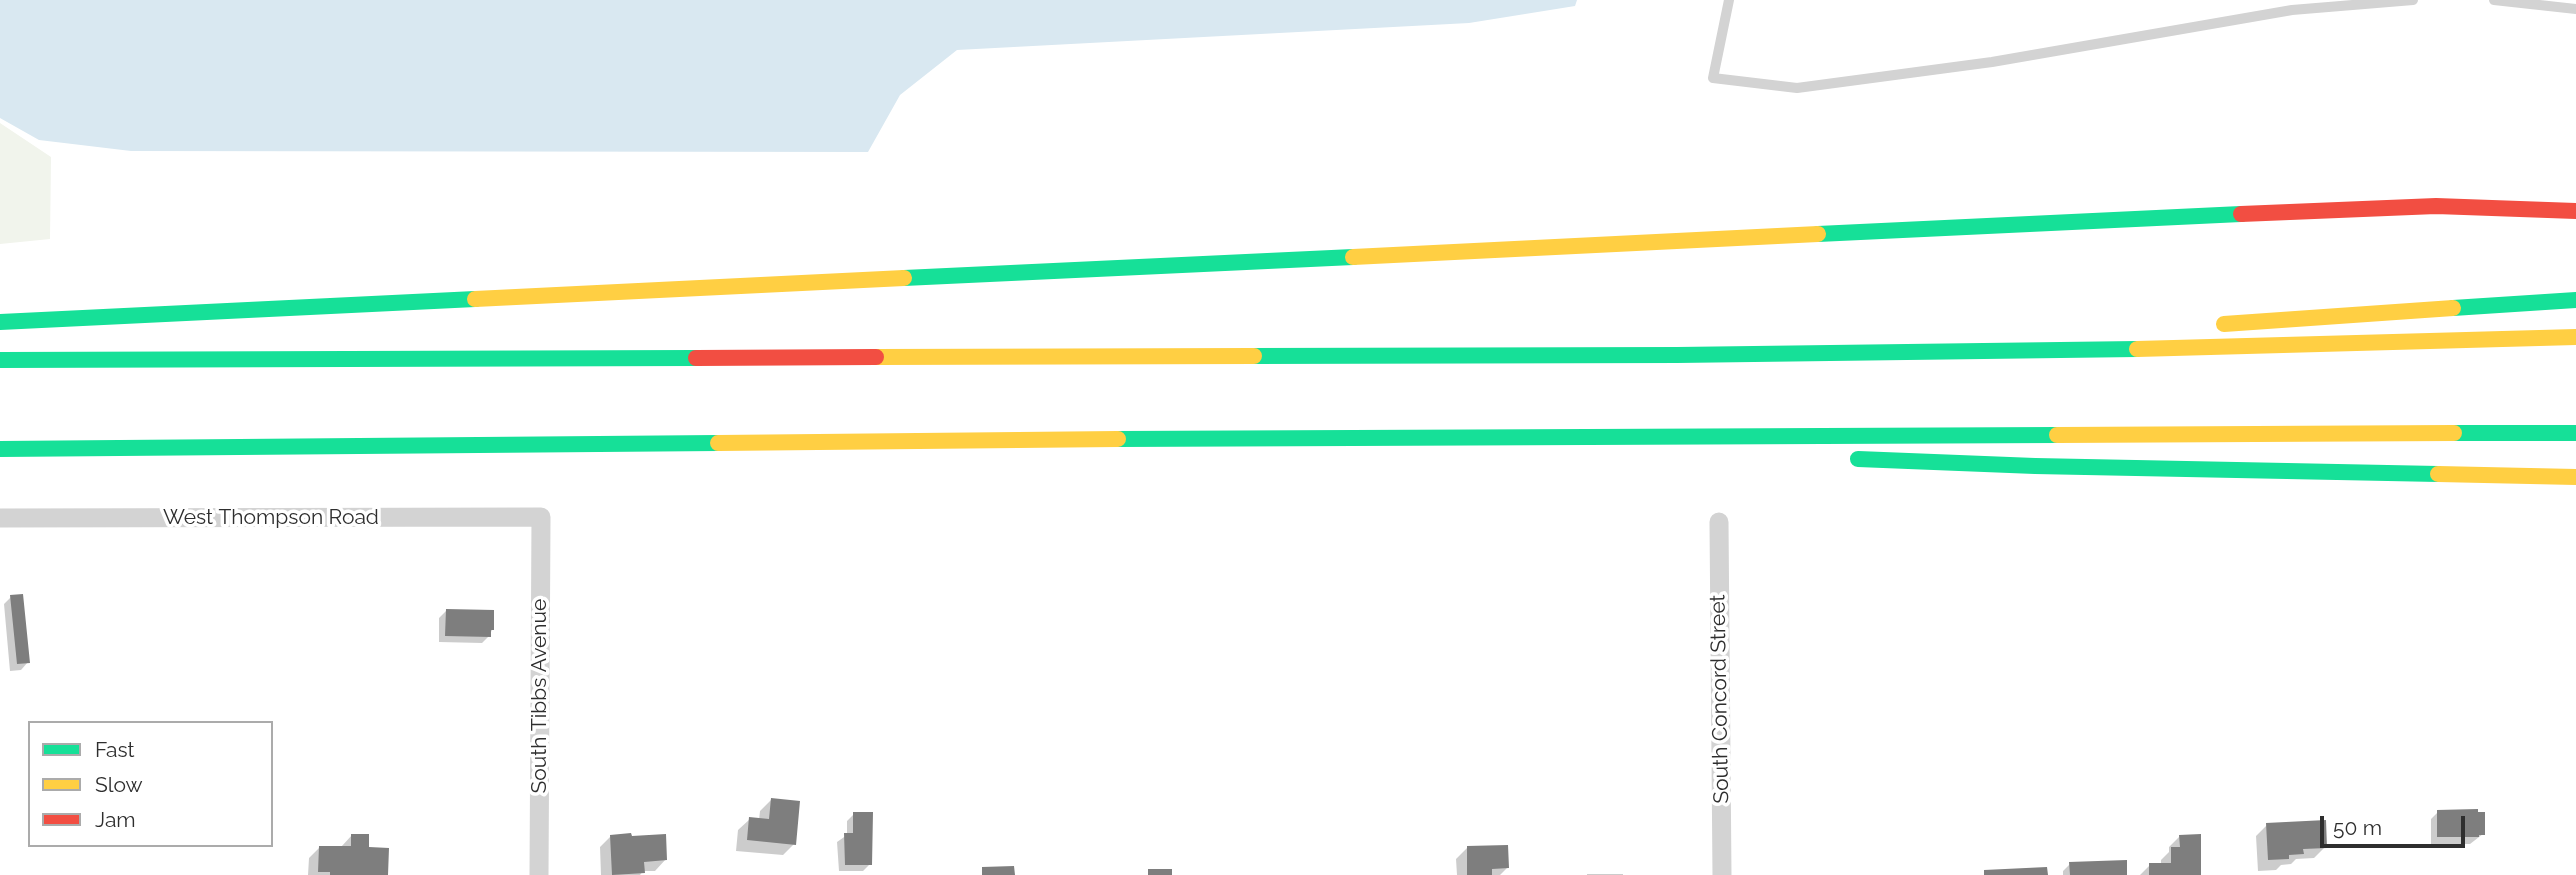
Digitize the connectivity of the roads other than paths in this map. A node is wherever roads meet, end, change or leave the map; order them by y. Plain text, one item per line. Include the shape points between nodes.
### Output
1 (1729, 0) edge
2 (2413, 0) edge
3 (2494, 0) edge
4 (2576, 9) edge
5 (2576, 211) edge
6 (2576, 300) edge
7 (0, 322) edge
8 (2211, 325) dead end
9 (2086, 334) dead end
10 (2576, 337) edge
11 (1821, 353) junction
12 (0, 360) edge
13 (2576, 433) edge
14 (1336, 437) junction
15 (0, 449) edge
16 (1706, 452) dead end
17 (1843, 458) dead end
18 (2576, 477) edge
19 (541, 517) joint
20 (0, 518) edge
21 (1718, 522) dead end
22 (539, 875) edge
23 (1722, 875) edge

1 - 2 lane via 1713,78 1797,88 1992,62 2292,10
3 - 4 lane
5 - 7 highway via 2364,208
6 - 8 highway
9 - 11 highway
10 - 11 highway
11 - 12 highway
13 - 14 highway
14 - 15 highway
14 - 16 highway
17 - 18 highway via 2049,467
19 - 20 street, West Thompson Road
19 - 22 street, South Tibbs Avenue
21 - 23 street, South Concord Street

